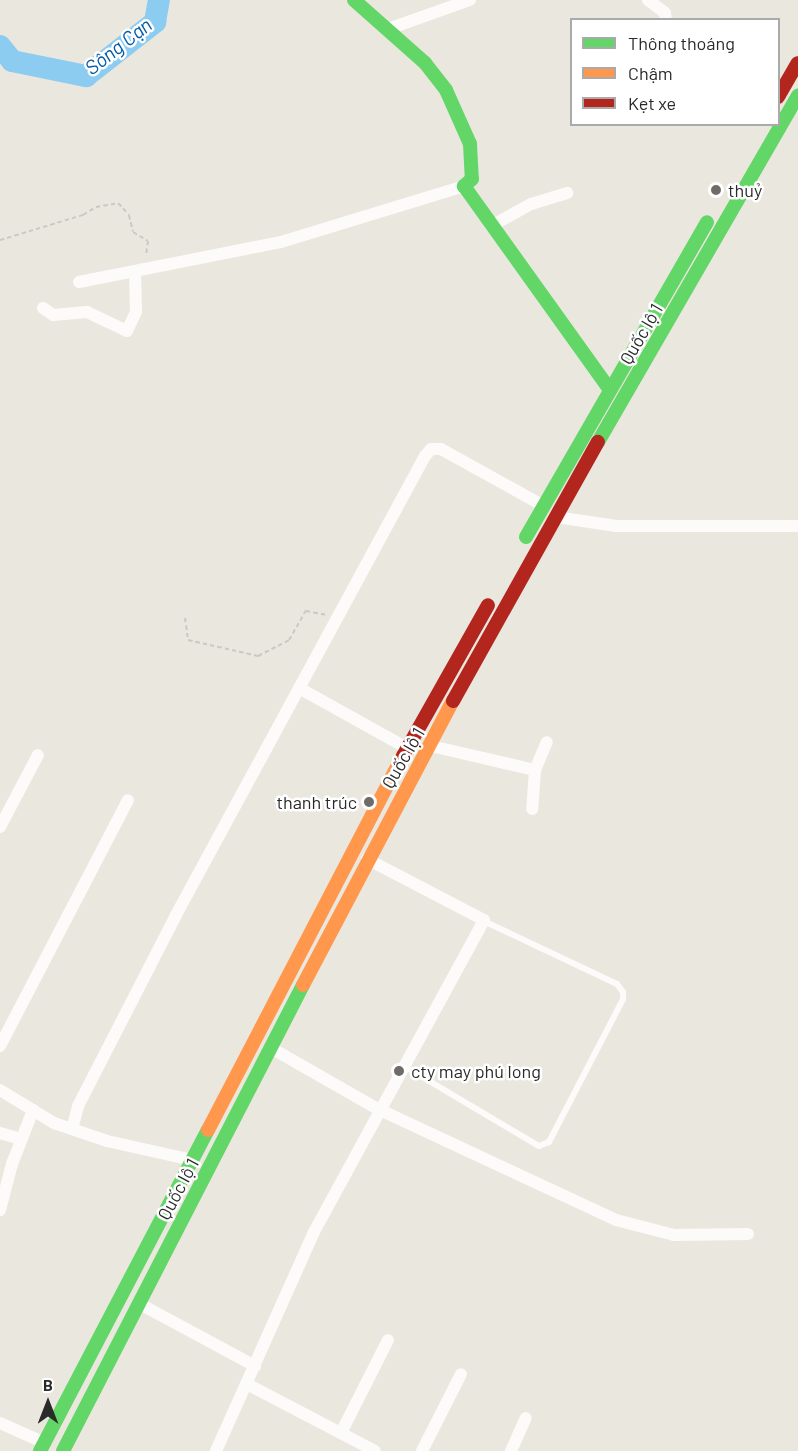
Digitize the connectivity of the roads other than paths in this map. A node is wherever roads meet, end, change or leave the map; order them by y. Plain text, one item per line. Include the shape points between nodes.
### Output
1 (354, 0) edge
2 (470, 0) edge
3 (648, 0) edge
4 (666, 18) edge
5 (388, 29) junction
6 (798, 63) edge
7 (780, 94) edge
8 (796, 103) edge
9 (464, 186) junction
10 (567, 193) dead end
11 (716, 207) dead end
12 (491, 226) junction
13 (135, 271) junction
14 (79, 282) dead end
15 (43, 308) dead end
16 (610, 390) junction
17 (544, 506) junction
18 (556, 517) junction
19 (798, 526) edge
20 (520, 547) dead end
21 (497, 588) dead end
22 (299, 688) junction
23 (547, 742) dead end
24 (431, 746) junction
25 (407, 748) junction
26 (38, 755) dead end
27 (535, 770) junction
28 (128, 800) dead end
29 (532, 808) dead end
30 (0, 827) edge
31 (367, 860) junction
32 (484, 920) junction
33 (0, 1046) edge
34 (271, 1048) junction
35 (404, 1065) junction
36 (0, 1090) edge
37 (378, 1109) junction
38 (33, 1110) junction
39 (72, 1129) junction
40 (0, 1133) edge
41 (21, 1139) junction
42 (192, 1160) junction
43 (0, 1206) edge
44 (748, 1234) dead end
45 (138, 1303) junction
46 (388, 1340) dead end
47 (255, 1366) junction
48 (460, 1374) dead end
49 (77, 1381) junction
50 (247, 1384) junction
51 (96, 1389) junction
52 (526, 1418) dead end
53 (0, 1423) edge
54 (340, 1433) junction
55 (43, 1447) edge
56 (63, 1451) edge
57 (216, 1451) edge
58 (375, 1451) edge
59 (422, 1451) edge
60 (510, 1451) edge

1 - 5 main road
2 - 5 street
3 - 4 street
5 - 9 main road via 425,63 456,110 470,144 473,169 472,179
6 - 7 main road
8 - 18 main road, Quốc lộ 1
9 - 12 main road
9 - 13 street via 281,242
10 - 12 street via 531,204
11 - 16 main road, Quốc lộ 1
12 - 16 main road
13 - 14 street
13 - 15 street via 136,312 127,331 87,312 53,315
16 - 17 main road, Quốc lộ 1
17 - 20 main road, Quốc lộ 1
17 - 22 street via 441,449 431,449
18 - 19 street via 616,526
18 - 24 main road, Quốc lộ 1
21 - 25 main road, Quốc lộ 1
22 - 25 street
22 - 39 street via 105,1053 78,1106
23 - 27 street
24 - 27 street
24 - 31 main road, Quốc lộ 1
25 - 42 main road, Quốc lộ 1
26 - 30 street
27 - 29 street
28 - 33 street
31 - 32 street
31 - 34 main road, Quốc lộ 1
32 - 35 street
32 - 35 lane via 617,984 623,992 623,999 549,1142 539,1146
34 - 37 street
34 - 45 main road, Quốc lộ 1
35 - 37 street
36 - 38 street
37 - 44 street via 637,1228 674,1235
37 - 47 street via 314,1232
38 - 39 street
38 - 41 street
39 - 42 street
40 - 41 street
41 - 43 street
42 - 49 main road, Quốc lộ 1
45 - 47 street
45 - 51 main road, Quốc lộ 1
46 - 54 street
47 - 50 street
48 - 59 street
49 - 51 main road
49 - 55 main road, Quốc lộ 1
50 - 54 street
50 - 57 street
51 - 56 main road, Quốc lộ 1
52 - 60 street
53 - 55 street
54 - 58 street

